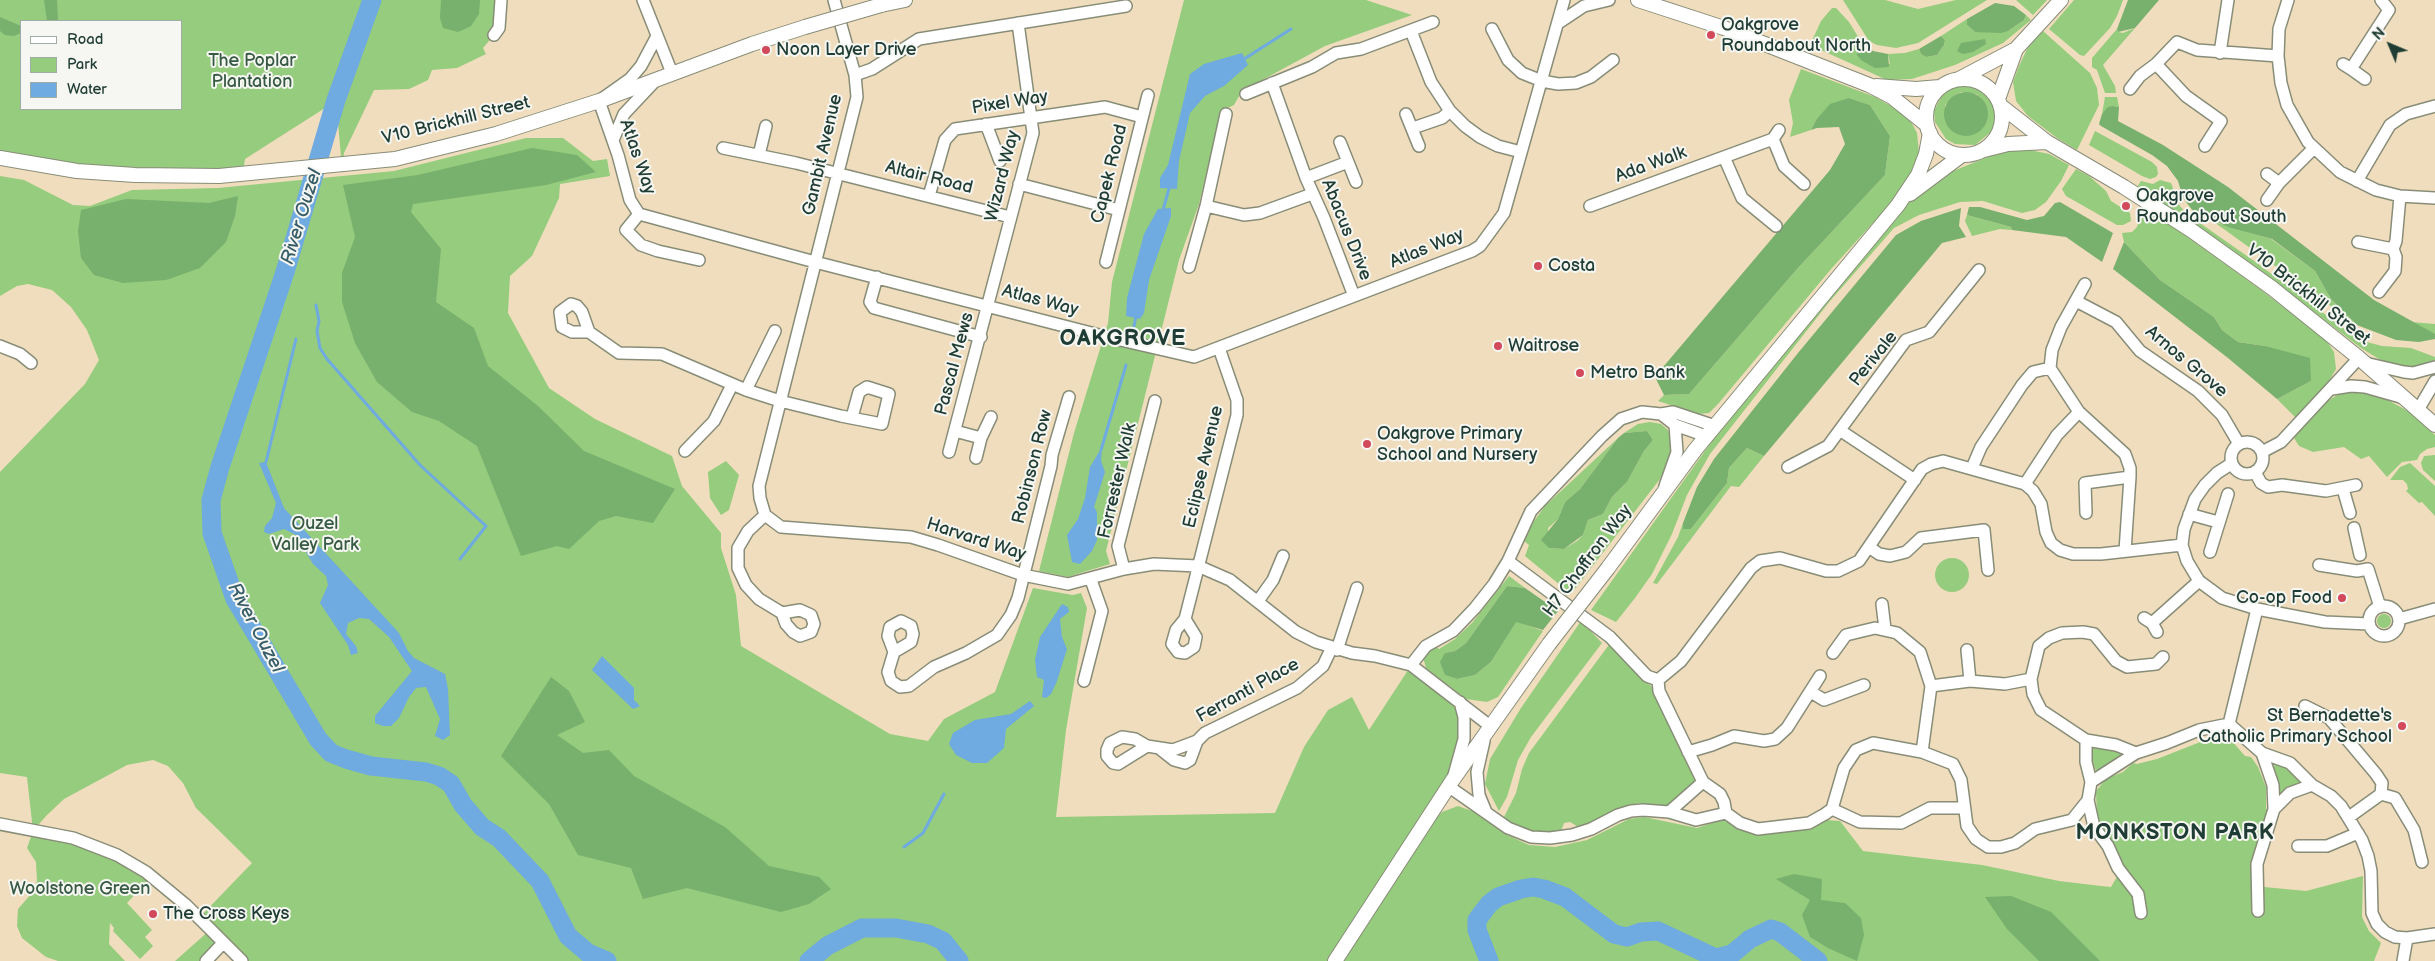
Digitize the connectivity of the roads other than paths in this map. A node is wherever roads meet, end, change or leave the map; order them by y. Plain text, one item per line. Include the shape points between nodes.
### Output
1 (501, 0) edge
2 (643, 0) edge
3 (834, 0) edge
4 (905, 0) edge
5 (1564, 0) edge
6 (1609, 0) edge
7 (1638, 0) edge
8 (2228, 0) edge
9 (2288, 0) edge
10 (2381, 0) edge
11 (2057, 4) edge
12 (1126, 6) dead end
13 (1433, 22) dead end
14 (1560, 22) junction
15 (1018, 23) junction
16 (1492, 29) dead end
17 (1410, 31) junction
18 (494, 35) dead end
19 (657, 36) junction
20 (2016, 49) junction
21 (2220, 53) junction
22 (2278, 56) junction
23 (1613, 60) dead end
24 (2156, 64) junction
25 (672, 73) junction
26 (855, 75) junction
27 (657, 79) junction
28 (1959, 79) junction
29 (2365, 79) dead end
30 (1542, 80) junction
31 (1272, 82) junction
32 (1869, 85) junction
33 (1940, 87) junction
34 (2130, 89) dead end
35 (1246, 94) dead end
36 (1148, 95) dead end
37 (599, 101) junction
38 (1999, 102) junction
39 (2435, 106) edge
40 (1450, 111) junction
41 (1226, 114) dead end
42 (1406, 114) dead end
43 (1142, 116) junction
44 (1032, 117) junction
45 (986, 124) junction
46 (766, 126) dead end
47 (1413, 128) junction
48 (1929, 129) junction
49 (613, 140) junction
50 (1340, 142) dead end
51 (2047, 142) junction
52 (1419, 146) dead end
53 (2205, 146) dead end
54 (723, 148) dead end
55 (2314, 148) junction
56 (1981, 151) junction
57 (1521, 152) junction
58 (759, 155) junction
59 (1962, 155) junction
60 (1724, 157) junction
61 (0, 158) edge
62 (1000, 161) dead end
63 (1348, 162) junction
64 (838, 173) junction
65 (2267, 174) dead end
66 (1306, 178) junction
67 (2357, 181) junction
68 (1356, 182) dead end
69 (2279, 183) junction
70 (1019, 184) junction
71 (1804, 184) dead end
72 (1312, 194) junction
73 (930, 196) junction
74 (2400, 196) junction
75 (2435, 198) edge
76 (2267, 200) dead end
77 (1898, 205) junction
78 (1206, 206) junction
79 (1590, 206) dead end
80 (1119, 210) junction
81 (639, 214) junction
82 (1010, 217) junction
83 (1776, 226) dead end
84 (2358, 242) dead end
85 (2393, 249) junction
86 (699, 260) dead end
87 (814, 262) junction
88 (1106, 262) dead end
89 (1189, 267) dead end
90 (1978, 270) dead end
91 (877, 277) junction
92 (2085, 284) dead end
93 (2379, 292) dead end
94 (1354, 296) junction
95 (2076, 300) junction
96 (989, 306) junction
97 (775, 331) dead end
98 (588, 332) dead end
99 (981, 337) junction
100 (0, 346) edge
101 (1219, 348) junction
102 (2362, 361) junction
103 (31, 363) dead end
104 (2435, 367) edge
105 (2050, 368) junction
106 (2435, 381) edge
107 (732, 385) junction
108 (2332, 389) junction
109 (746, 390) junction
110 (1069, 397) dead end
111 (2405, 399) junction
112 (780, 401) junction
113 (1155, 401) dead end
114 (2418, 410) junction
115 (2079, 412) junction
116 (1661, 414) junction
117 (852, 417) dead end
118 (990, 417) dead end
119 (2435, 424) edge
120 (1675, 425) junction
121 (955, 431) junction
122 (1710, 431) junction
123 (1841, 431) junction
124 (981, 438) junction
125 (2239, 444) junction
126 (685, 451) dead end
127 (949, 452) dead end
128 (2262, 452) junction
129 (976, 458) dead end
130 (2231, 464) junction
131 (1972, 468) junction
132 (1784, 469) dead end
133 (2255, 472) junction
134 (2130, 477) junction
135 (1915, 480) junction
136 (2024, 484) junction
137 (2356, 485) dead end
138 (2343, 490) junction
139 (1662, 494) junction
140 (2228, 494) dead end
141 (2350, 512) dead end
142 (2086, 513) dead end
143 (2189, 514) junction
144 (765, 515) junction
145 (2218, 522) junction
146 (2354, 528) dead end
147 (2182, 545) junction
148 (1869, 547) junction
149 (2125, 551) junction
150 (2210, 552) dead end
151 (2360, 555) dead end
152 (1283, 556) dead end
153 (1508, 562) junction
154 (2319, 565) dead end
155 (1198, 566) junction
156 (1124, 569) junction
157 (1988, 570) dead end
158 (1024, 575) junction
159 (1091, 580) junction
160 (2199, 581) junction
161 (1357, 588) dead end
162 (1258, 601) junction
163 (1882, 604) dead end
164 (2380, 607) junction
165 (2257, 609) junction
166 (2435, 609) edge
167 (782, 613) dead end
168 (1185, 619) dead end
169 (2399, 619) junction
170 (2151, 624) dead end
171 (2369, 624) junction
172 (1885, 629) junction
173 (1334, 648) junction
174 (1967, 650) dead end
175 (894, 652) dead end
176 (1833, 653) dead end
177 (2163, 657) dead end
178 (1411, 665) junction
179 (1820, 676) dead end
180 (2031, 679) junction
181 (1658, 680) junction
182 (1084, 681) dead end
183 (1970, 681) junction
184 (1864, 685) dead end
185 (1931, 686) junction
186 (1811, 692) junction
187 (1460, 702) junction
188 (2305, 706) dead end
189 (2228, 724) junction
190 (1490, 726) junction
191 (2086, 740) junction
192 (1147, 746) dead end
193 (1688, 752) junction
194 (1922, 752) junction
195 (2136, 752) junction
196 (2262, 753) junction
197 (1703, 782) junction
198 (2091, 782) junction
199 (1450, 784) junction
200 (2312, 785) junction
201 (2381, 794) junction
202 (2088, 800) junction
203 (1963, 808) junction
204 (1832, 809) junction
205 (2274, 809) junction
206 (1669, 812) junction
207 (1486, 813) junction
208 (1726, 813) junction
209 (2349, 817) junction
210 (2072, 820) junction
211 (0, 824) edge
212 (2094, 827) junction
213 (2358, 833) junction
214 (2298, 846) dead end
215 (2422, 862) dead end
216 (2258, 911) dead end
217 (2140, 913) dead end
218 (2435, 934) edge
219 (2407, 938) junction
220 (223, 943) junction
221 (206, 961) edge
222 (242, 961) edge
223 (1335, 961) edge
224 (2404, 961) edge

1 - 18 street via 499,28
2 - 19 street
3 - 26 street, Gambit Avenue
4 - 25 street, V10 Brickhill Street, bridge via 805,27
5 - 14 street, Atlas Way
6 - 14 street via 1584,6
7 - 32 street via 1724,28
8 - 21 street
9 - 22 street via 2279,29
10 - 29 street via 2389,10 2347,67
11 - 20 street
12 - 15 street
13 - 17 street
14 - 30 street, Atlas Way
15 - 26 street via 919,39 872,69
15 - 44 street, Wizard Way
16 - 30 street via 1508,60 1522,73
17 - 31 street via 1361,49 1336,53 1312,68
17 - 40 street via 1432,82
19 - 25 street
19 - 37 street via 630,79
20 - 28 street
20 - 38 street
21 - 22 street
21 - 24 street via 2197,50 2177,42
22 - 55 street via 2287,105
23 - 30 street via 1591,77 1576,83 1558,84
24 - 34 street
24 - 53 street via 2186,96 2221,121
25 - 27 street, V10 Brickhill Street
26 - 64 street, Gambit Avenue via 857,97
27 - 37 street, V10 Brickhill Street
27 - 49 street via 624,114
28 - 33 street
28 - 38 street via 1982,83
30 - 57 street, Atlas Way
31 - 35 street
31 - 66 street, Abacus Drive
32 - 33 street
32 - 48 street via 1892,97
33 - 48 street via 1928,104
36 - 43 street, Capek Road
37 - 49 street, Atlas Way
37 - 61 street, V10 Brickhill Street via 496,134 395,158 219,176 77,171
38 - 51 street, V10 Brickhill Street
38 - 56 street via 2002,116 1996,137
39 - 67 street via 2406,114 2390,125
40 - 47 street via 1442,118
40 - 57 street via 1480,137
41 - 78 street
42 - 47 street
43 - 44 street, Pixel Way via 1105,107
43 - 80 street, Capek Road
44 - 45 street, Pixel Way
44 - 70 street, Wizard Way via 1033,133
45 - 62 street
45 - 73 street, Pixel Way via 955,129 945,140
46 - 58 street
47 - 52 street
48 - 59 street via 1943,148
48 - 77 street, H7 Chaffron Way via 1926,154 1918,175
49 - 81 street, Atlas Way via 630,200
50 - 63 street
51 - 56 street via 2008,144
51 - 102 street, V10 Brickhill Street via 2183,225
54 - 58 street, Altair Road
55 - 67 street via 2340,172
55 - 69 street
56 - 59 street
57 - 94 street, Atlas Way via 1504,212 1480,246
58 - 64 street, Altair Road
59 - 77 street, H7 Chaffron Way
60 - 71 street, Ada Walk via 1776,134 1784,166
60 - 79 street, Ada Walk
60 - 83 street via 1742,198
63 - 66 street, Abacus Drive
63 - 68 street
64 - 73 street, Altair Road
64 - 87 street, Gambit Avenue
65 - 69 street
66 - 72 street, Abacus Drive
67 - 74 street
69 - 76 street
70 - 80 street
70 - 82 street, Wizard Way
72 - 78 street via 1260,213 1244,214
72 - 94 street, Abacus Drive
73 - 82 street, Altair Road
74 - 75 street
74 - 85 street
77 - 122 street, H7 Chaffron Way
78 - 89 street
80 - 88 street, Capek Road
81 - 86 street via 626,230 641,245
81 - 87 street, Atlas Way
82 - 96 street, Wizard Way
84 - 85 street
85 - 93 street via 2395,271
87 - 91 street, Atlas Way
87 - 112 street
90 - 123 street, Perivale via 1929,332 1906,340
91 - 96 street, Atlas Way
91 - 99 street via 870,302 874,308
92 - 95 street
94 - 101 street, Atlas Way
95 - 105 street via 2052,350
95 - 125 street, Arnos Grove via 2116,322 2140,351 2198,391 2222,415
96 - 99 street, Pascal Mews
96 - 101 street, Atlas Way via 1194,357
97 - 109 street
98 - 107 street via 619,353 662,354
99 - 121 street, Pascal Mews
100 - 103 street via 20,354
101 - 155 street, Eclipse Avenue via 1237,400 1237,416
102 - 104 street via 2404,372
102 - 108 street
102 - 111 street, V10 Brickhill Street
105 - 115 street
105 - 131 street via 2032,372 1987,436
106 - 114 street
107 - 109 street
107 - 126 street via 714,421
108 - 111 street via 2365,387
108 - 128 street via 2281,442
109 - 112 street
110 - 158 street, Robinson Row
111 - 114 street, V10 Brickhill Street
112 - 117 street
112 - 144 street via 759,486
113 - 156 street, Forrester Walk via 1118,546
114 - 119 street, V10 Brickhill Street
115 - 134 street via 2125,454
115 - 136 street via 2057,434
116 - 120 street
116 - 122 street via 1673,412
116 - 153 street via 1642,412 1621,419 1602,436 1531,510
118 - 124 street
120 - 122 street
120 - 139 street via 1677,452
121 - 124 street, Pascal Mews
121 - 127 street, Pascal Mews
122 - 139 street, H7 Chaffron Way
123 - 132 street, Perivale via 1828,446
123 - 135 street
124 - 129 street
125 - 128 street via 2255,444
125 - 130 street via 2232,450
128 - 133 street via 2262,463
130 - 133 street via 2241,474
130 - 143 street via 2205,485
131 - 135 street via 1944,461 1922,469
131 - 136 street
133 - 138 street via 2261,484 2268,487
134 - 142 street via 2085,483
134 - 149 street
135 - 148 street
136 - 149 street via 2041,504 2046,532 2051,543 2060,550 2072,554
137 - 138 street
138 - 141 street
139 - 190 street, H7 Chaffron Way, bridge
140 - 145 street
143 - 145 street
143 - 147 street
144 - 158 street, Harvard Way via 781,527 911,537
144 - 167 street via 748,531 738,548 738,568 746,585 759,599
145 - 150 street
146 - 151 street
147 - 149 street
147 - 160 street via 2186,561
148 - 157 street via 1890,556 1906,552 1921,538 1984,530
148 - 181 street via 1859,562 1838,572 1780,558 1760,561 1751,568 1681,662
152 - 162 street via 1273,580
153 - 178 street via 1475,608 1453,631 1426,646
153 - 181 street via 1574,610 1623,649 1648,676
154 - 164 street via 2357,571 2368,569
155 - 156 street, Harvard Way via 1154,564
155 - 162 street, Harvard Way via 1230,580
155 - 168 street, Eclipse Avenue
156 - 159 street, Harvard Way
158 - 159 street, Harvard Way via 1068,584
158 - 175 street, Robinson Row via 1011,615 997,635 934,667 909,686 900,687 891,681 888,672
159 - 182 street via 1102,611
160 - 165 street via 2222,598
160 - 170 street
161 - 173 street, Ferranti Place
162 - 173 street, Harvard Way via 1296,632
163 - 172 street
164 - 169 street via 2390,608
164 - 171 street via 2370,615
165 - 171 street via 2325,622
165 - 189 street
166 - 169 street
169 - 171 street via 2397,629 2385,636 2377,634
172 - 176 street via 1875,628 1846,635
172 - 185 street via 1897,633 1920,652
173 - 178 street, Harvard Way
173 - 192 street, Ferranti Place via 1322,666 1296,688 1250,712 1231,718 1197,741 1173,750
174 - 183 street
177 - 180 street via 2156,664 2127,667 2116,661 2094,634 2062,633 2039,646
178 - 187 street
179 - 186 street
180 - 183 street via 2005,684
180 - 191 street via 2033,694 2041,710
181 - 193 street via 1659,691
183 - 185 street
184 - 186 street via 1824,700
185 - 194 street
186 - 193 street via 1787,728 1775,739 1734,736
187 - 190 street
187 - 199 street via 1464,739
188 - 201 street via 2328,718 2344,735 2376,774 2382,784
189 - 195 street via 2199,730
189 - 196 street
190 - 199 street, H7 Chaffron Way
190 - 207 street via 1480,751 1478,772 1479,795
191 - 195 street
191 - 198 street via 2086,762
193 - 197 street
194 - 203 street via 1954,764 1961,780
194 - 204 street via 1873,743 1856,750 1844,768
195 - 198 street
196 - 200 street via 2290,763
196 - 205 street via 2273,785
197 - 206 street
197 - 208 street via 1720,794
198 - 202 street
199 - 207 street
199 - 223 street, H7 Chaffron Way
200 - 205 street via 2290,793
200 - 209 street via 2331,796
201 - 209 street
201 - 215 street via 2395,798 2406,816 2414,830
202 - 210 street
202 - 212 street
203 - 204 street via 1930,808 1901,823 1860,822
203 - 210 street via 1967,826 1976,839 1988,847 2008,845 2034,830
204 - 208 street via 1809,823 1758,829
205 - 216 street via 2257,864
206 - 207 street via 1631,811 1591,829 1550,838 1518,833
206 - 208 street via 1696,820
209 - 213 street
210 - 212 street
211 - 220 street via 73,838 117,855 152,876
212 - 217 street via 2134,888
213 - 214 street via 2327,846
213 - 219 street via 2371,871 2372,913 2377,924 2395,937
218 - 219 street
219 - 224 street
220 - 221 street
220 - 222 street

